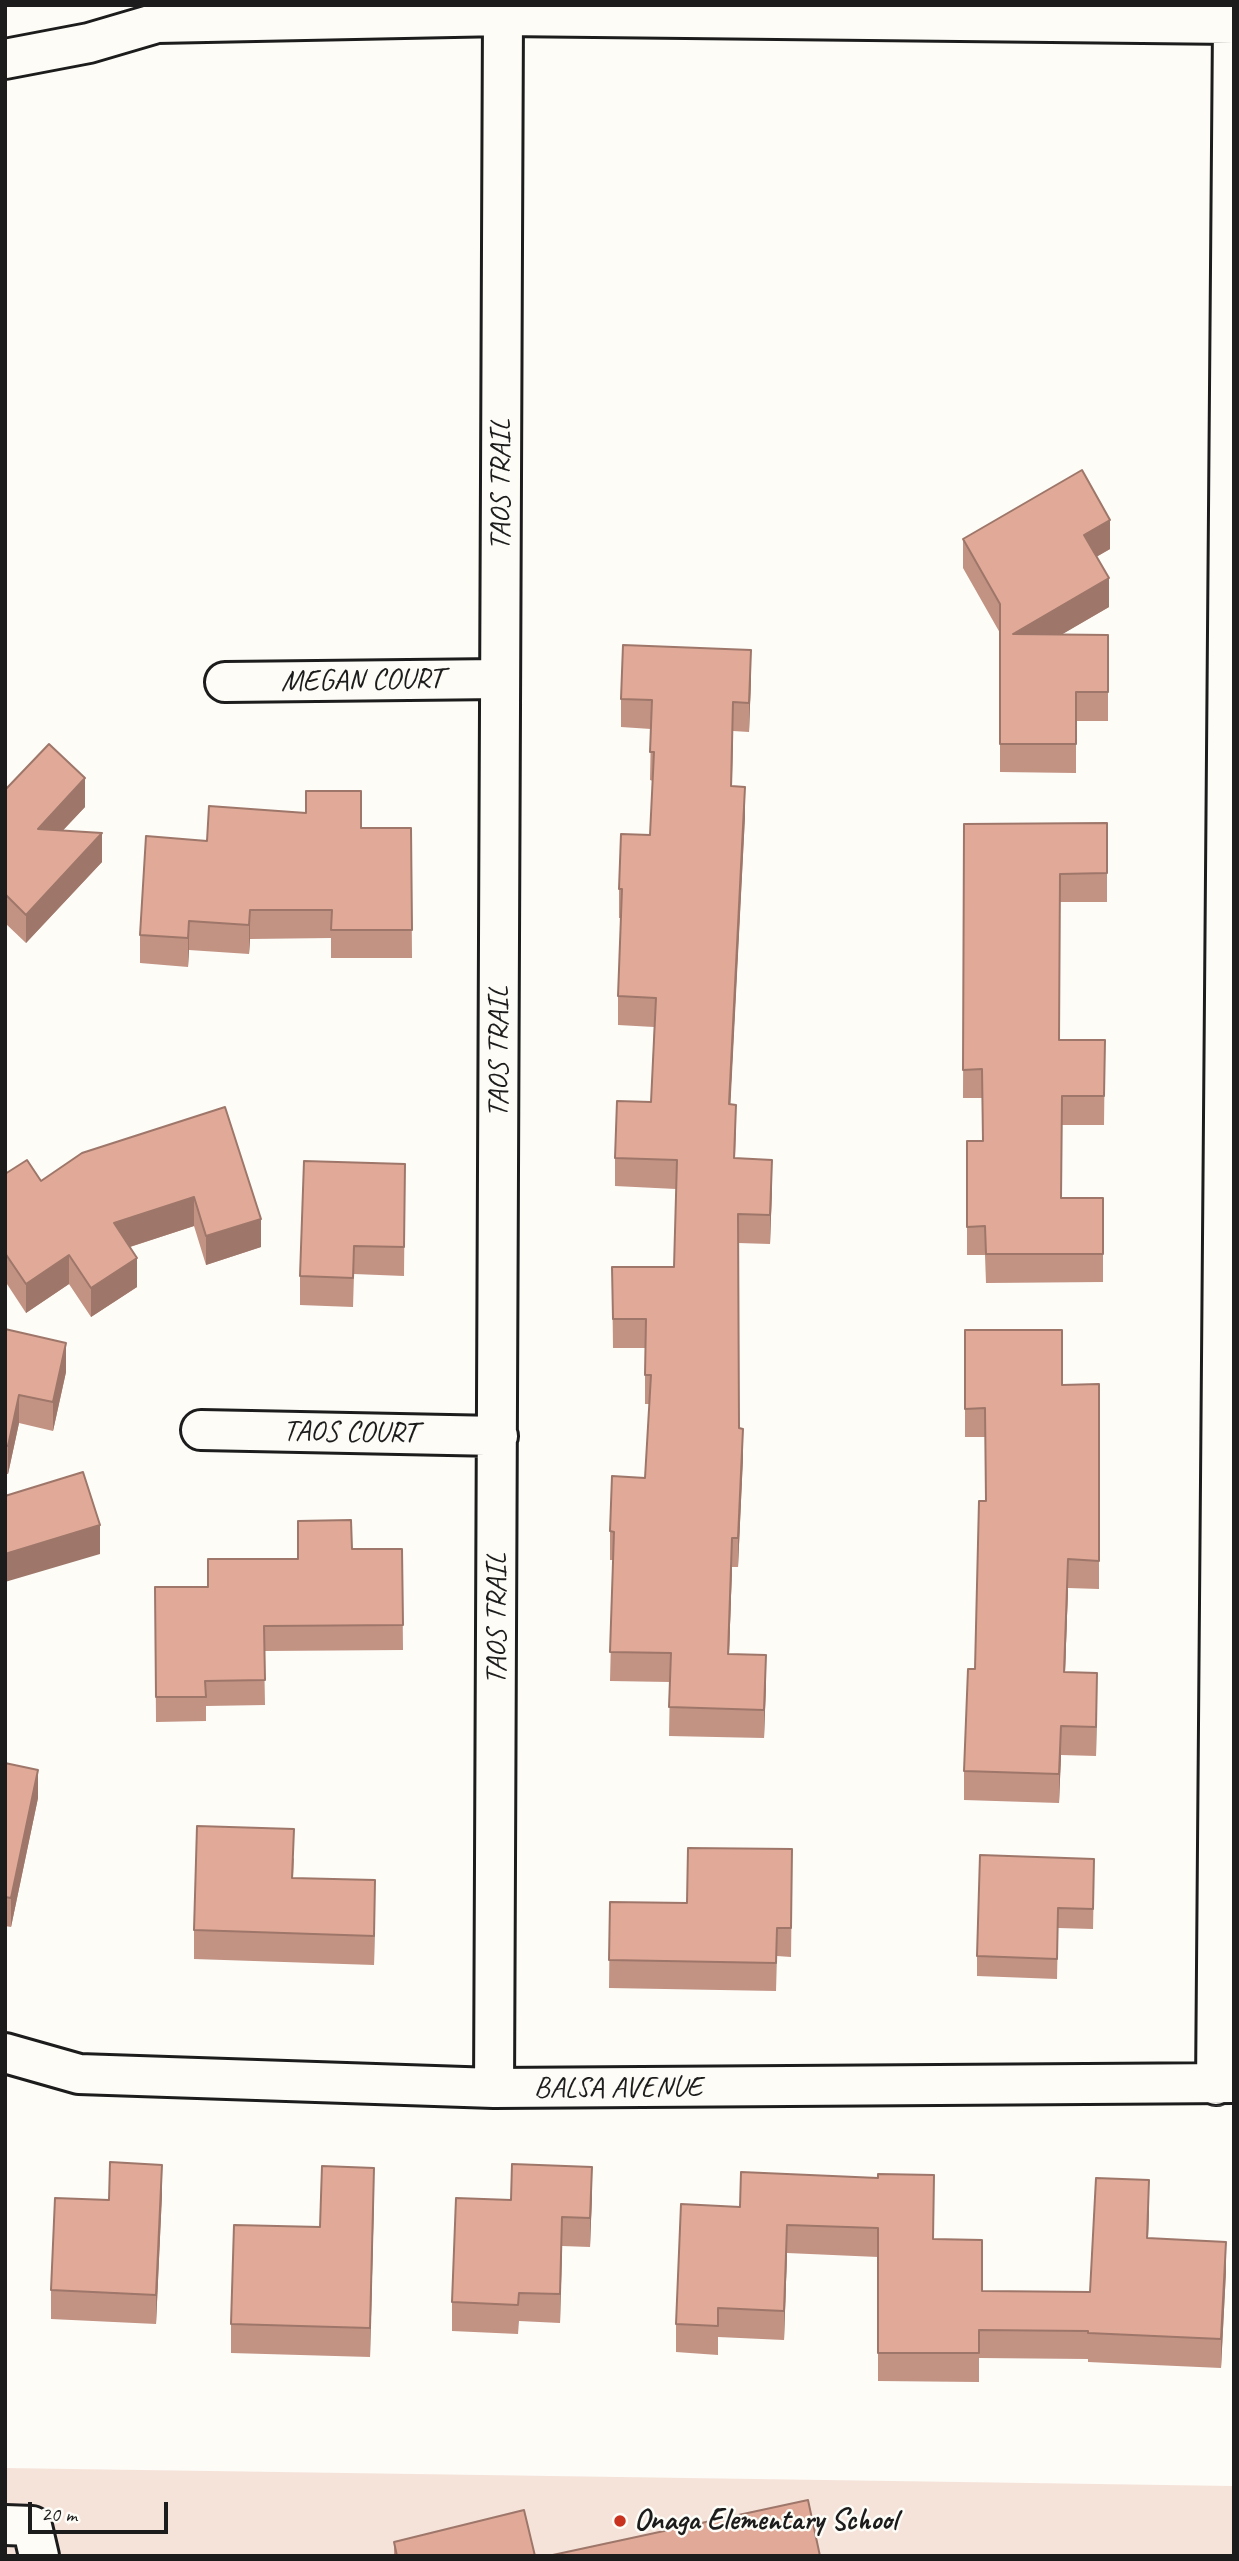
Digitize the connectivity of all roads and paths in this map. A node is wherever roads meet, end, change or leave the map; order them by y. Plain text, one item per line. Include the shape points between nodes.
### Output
1 (503, 16) junction
2 (1233, 25) edge
3 (5, 59) edge
4 (500, 679) junction
5 (225, 682) dead end
6 (201, 1430) dead end
7 (498, 1436) junction
8 (5, 2053) edge
9 (1225, 2084) edge
10 (494, 2088) junction
11 (5, 2525) edge
12 (39, 2556) edge

1 - 2 street
1 - 3 street via 157,23 89,43
1 - 4 street, TAOS TRAIL
2 - 9 street
4 - 5 street, MEGAN COURT
4 - 7 street, TAOS TRAIL
6 - 7 street, TAOS COURT
7 - 10 street, TAOS TRAIL
8 - 10 street, BALSA AVENUE via 79,2074
9 - 10 street, BALSA AVENUE
11 - 12 street via 32,2526

